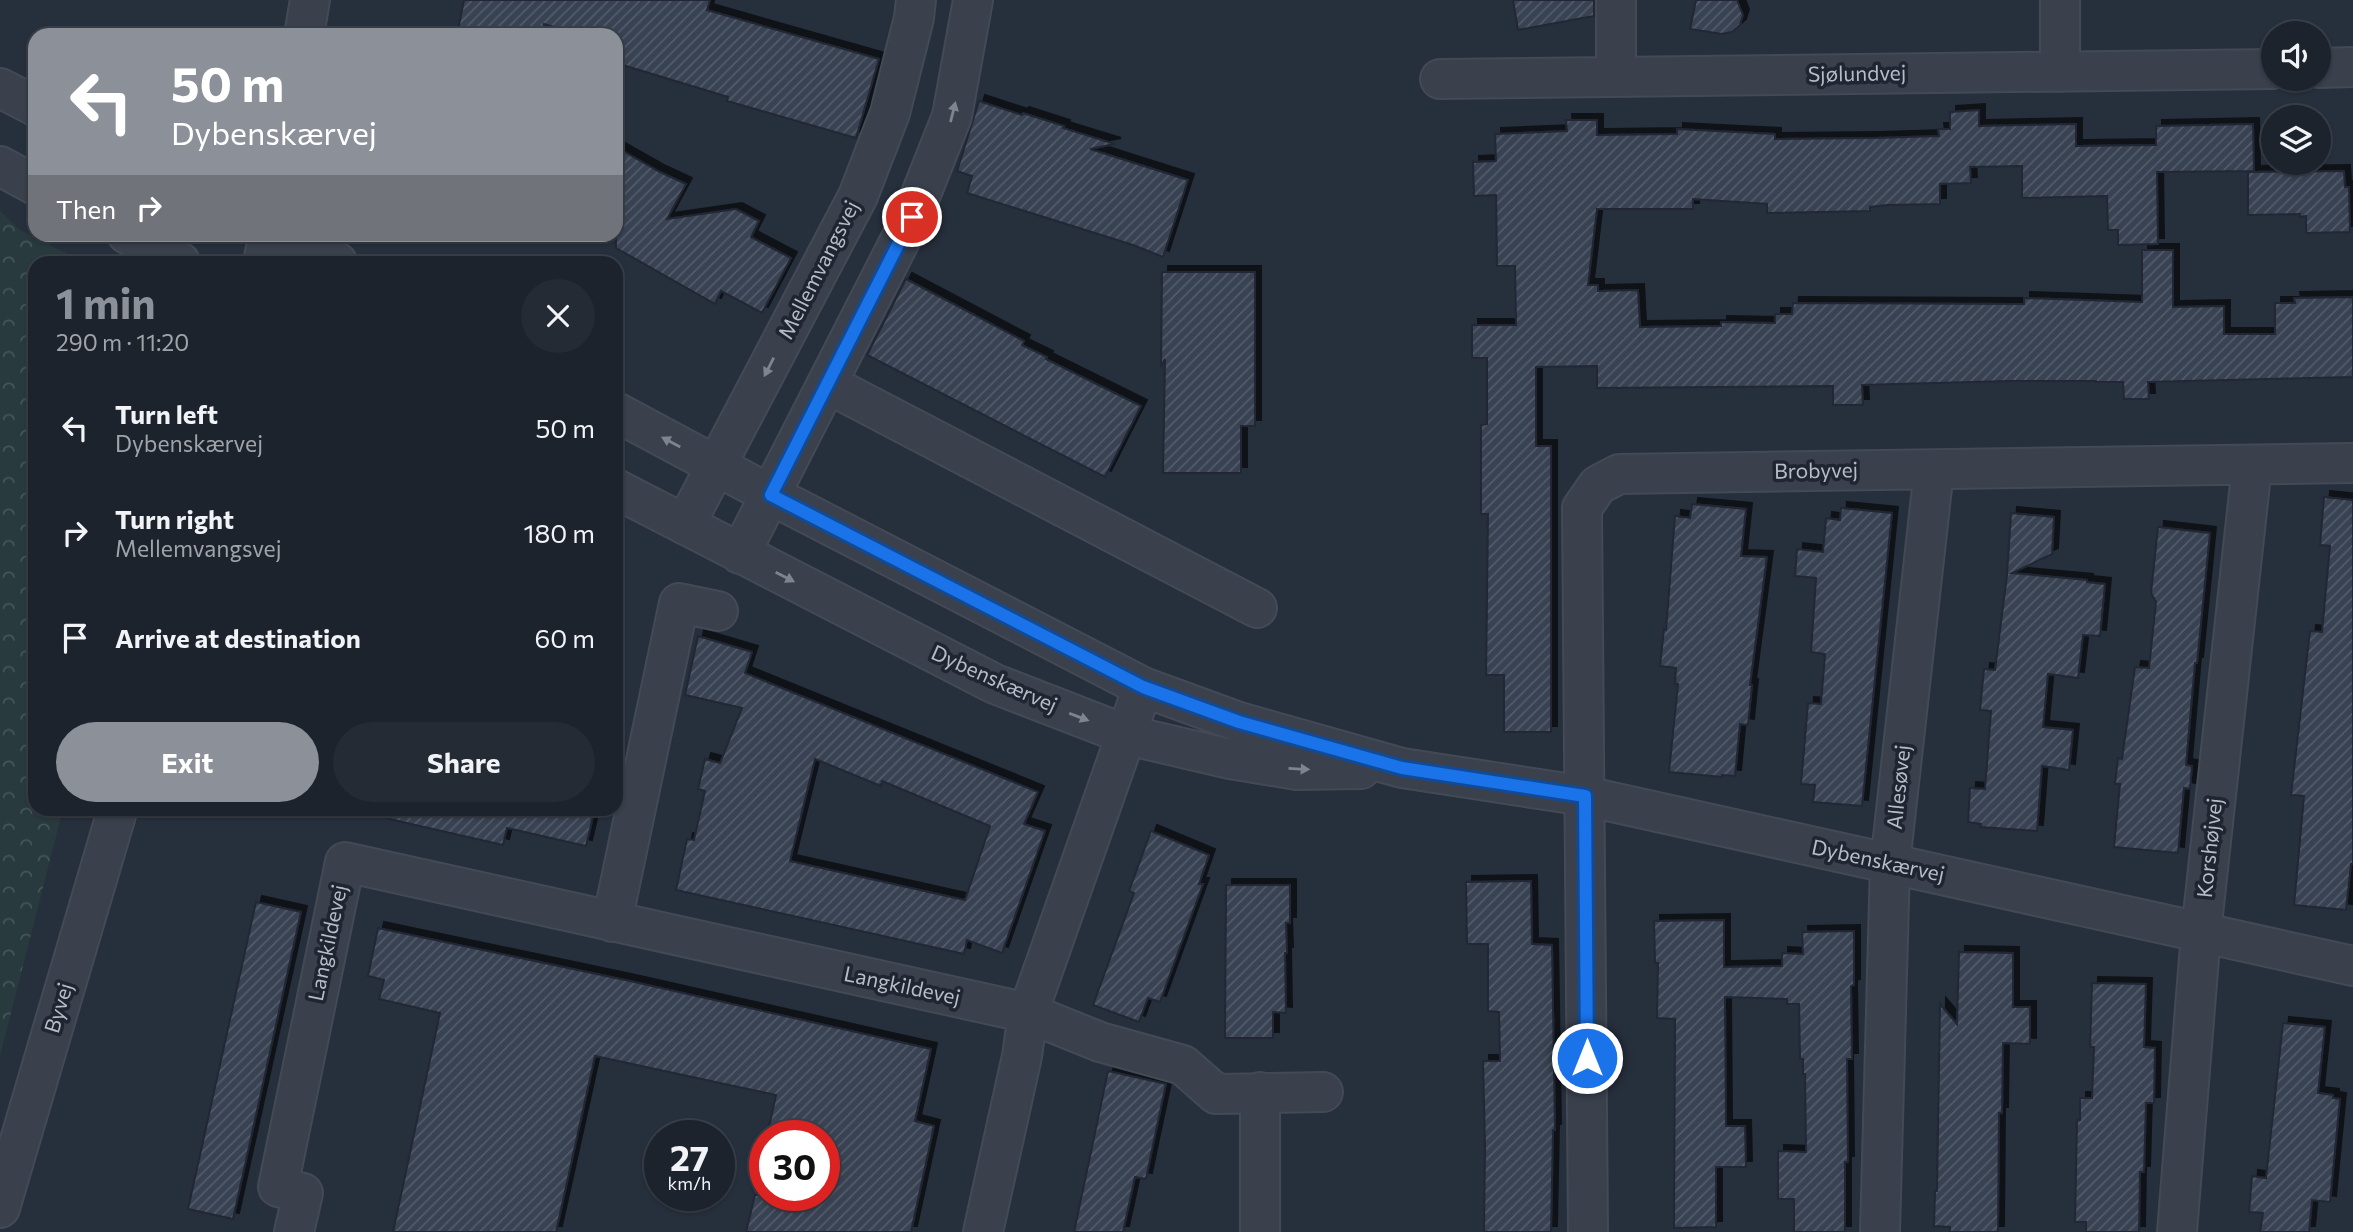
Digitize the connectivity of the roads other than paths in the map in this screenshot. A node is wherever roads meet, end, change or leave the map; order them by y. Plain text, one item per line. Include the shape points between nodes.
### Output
1 (310, 0) edge
2 (916, 0) edge
3 (973, 0) edge
4 (1616, 0) edge
5 (2060, 0) edge
6 (305, 28) edge
7 (2353, 67) edge
8 (2331, 68) edge
9 (2261, 69) edge
10 (2060, 72) junction
11 (1616, 77) junction
12 (1440, 79) dead end
13 (0, 88) edge
14 (28, 102) edge
15 (874, 153) junction
16 (0, 166) edge
17 (929, 175) junction
18 (28, 181) edge
19 (142, 242) edge
20 (300, 242) edge
21 (169, 256) edge
22 (326, 256) edge
23 (828, 384) junction
24 (623, 416) edge
25 (2353, 464) edge
26 (2252, 465) junction
27 (717, 466) junction
28 (1934, 470) junction
29 (623, 493) edge
30 (771, 495) junction
31 (685, 525) junction
32 (740, 554) junction
33 (1257, 608) dead end
34 (718, 611) dead end
35 (1143, 687) junction
36 (1127, 735) junction
37 (1402, 768) junction
38 (1585, 796) junction
39 (116, 816) edge
40 (1890, 864) junction
41 (612, 922) junction
42 (2202, 933) junction
43 (2353, 966) edge
44 (1028, 1013) junction
45 (1260, 1092) junction
46 (1323, 1092) dead end
47 (0, 1208) edge
48 (294, 1232) edge
49 (983, 1232) edge
50 (1260, 1232) edge
51 (1588, 1232) edge
52 (1880, 1232) edge
53 (2177, 1232) edge

1 - 6 street
2 - 15 street, Mellemvangsvej via 890,113
17 -> 3 street via 953,116
4 - 11 street
5 - 10 street
7 - 8 street
9 - 10 street, Sjølundvej
10 - 11 street, Sjølundvej
11 - 12 street, Sjølundvej
13 - 14 street
15 - 17 street
15 -> 27 street, Mellemvangsvej via 858,196
16 - 18 street
17 - 23 street
19 - 21 street
20 - 22 street
23 - 30 street
23 - 33 street
27 -> 24 street, Dybenskærvej
25 - 26 street, Brobyvej
26 - 28 street, Brobyvej
26 - 42 street, Korshøjvej
27 - 30 street, Dybenskærvej
27 - 31 street, Mellemvangsvej
28 - 38 street, Brobyvej via 1619,474 1598,485 1582,508
28 - 40 street, Allesøvej
29 - 31 street, Dybenskærvej
30 - 32 street
30 - 35 street, Dybenskærvej
31 - 32 street, Dybenskærvej
32 -> 36 street, Dybenskærvej via 995,684
34 - 41 street via 679,603
35 - 36 street
35 - 37 street, Dybenskærvej via 1239,722
36 -> 37 street, Dybenskærvej via 1297,770
36 - 44 street
37 - 38 street, Dybenskærvej
38 - 40 street, Dybenskærvej
38 - 51 street, Brobyvej
39 - 47 street, Byvej
40 - 42 street, Dybenskærvej
40 - 52 street, Allesøvej
41 - 44 street, Langkildevej
41 - 48 street, Langkildevej via 345,862 278,1187 303,1193
42 - 43 street, Dybenskærvej
42 - 53 street, Korshøjvej
44 - 45 street, Langkildevej via 1100,1042 1183,1065 1216,1094
44 - 49 street
45 - 46 street, Langkildevej
45 - 50 street

